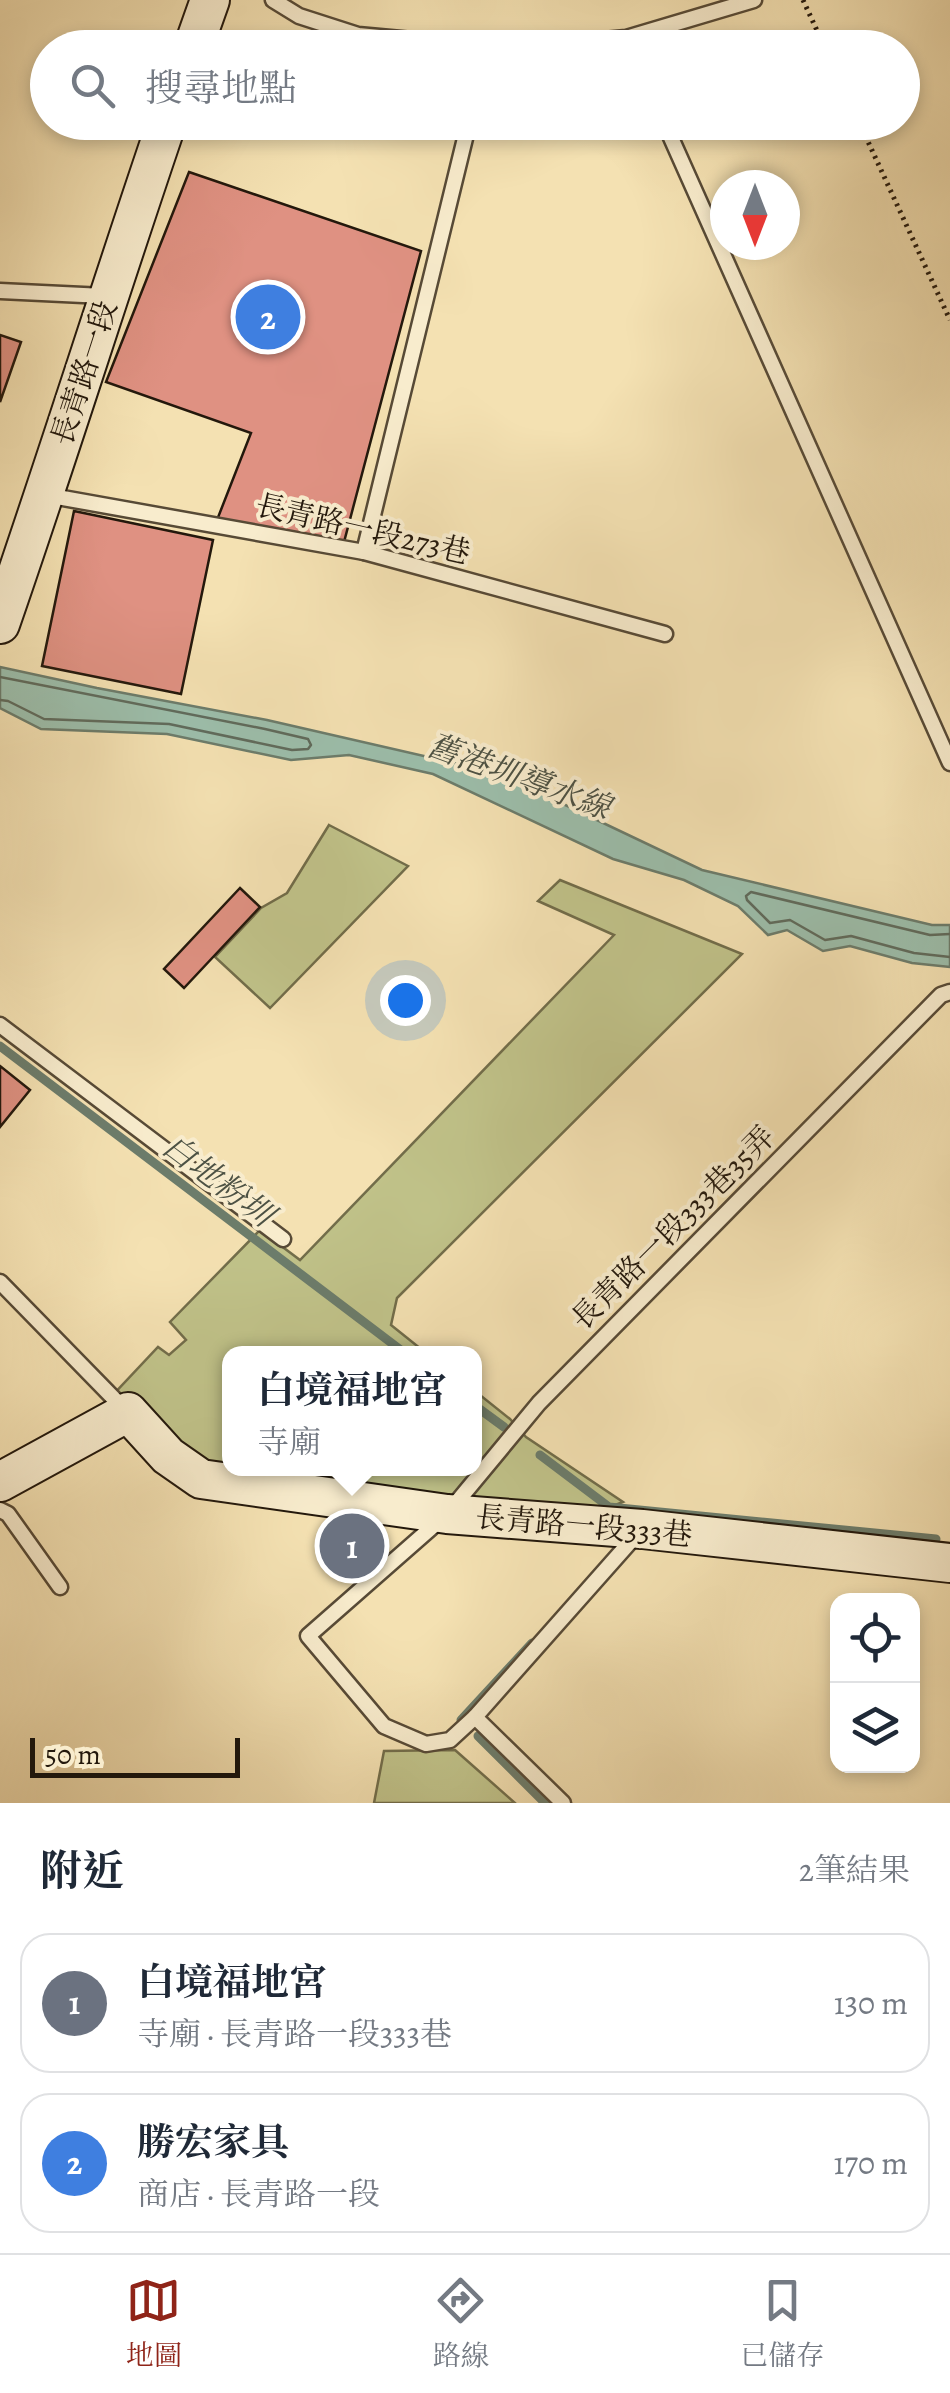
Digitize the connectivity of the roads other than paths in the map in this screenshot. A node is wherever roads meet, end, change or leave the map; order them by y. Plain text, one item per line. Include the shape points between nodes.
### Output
1 (210, 0) edge
2 (272, 0) edge
3 (754, 0) edge
4 (199, 30) edge
5 (342, 30) edge
6 (664, 30) edge
7 (162, 140) edge
8 (466, 140) edge
9 (672, 140) edge
10 (0, 291) edge
11 (108, 296) junction
12 (45, 495) junction
13 (364, 552) junction
14 (0, 624) edge
15 (665, 634) dead end
16 (950, 763) edge
17 (950, 992) edge
18 (0, 1025) edge
19 (283, 1240) dead end
20 (0, 1282) edge
21 (128, 1412) junction
22 (482, 1472) edge
23 (478, 1476) edge
24 (0, 1482) edge
25 (0, 1510) edge
26 (447, 1514) junction
27 (642, 1529) junction
28 (950, 1564) edge
29 (60, 1587) dead end
30 (475, 1717) junction
31 (563, 1803) edge

1 - 4 street
2 - 5 lane
3 - 6 lane
7 - 11 street, 長青路一段
8 - 13 lane
9 - 16 lane
10 - 11 lane
11 - 12 street, 長青路一段
12 - 13 lane, 長青路一段273巷
12 - 14 street, 長青路一段
13 - 15 lane, 長青路一段273巷
17 - 22 lane, 長青路一段333巷35弄 via 539,1403
18 - 19 lane
20 - 21 lane, 長青路一段333巷
21 - 24 street
21 - 26 street, 長青路一段333巷 via 168,1456 201,1479
23 - 26 lane, 長青路一段333巷35弄
25 - 29 lane
26 - 27 street, 長青路一段333巷
26 - 30 lane, 長青路一段333巷35弄 via 308,1636 384,1726 426,1744 450,1740
27 - 28 street, 長青路一段333巷
27 - 30 lane
30 - 31 lane

